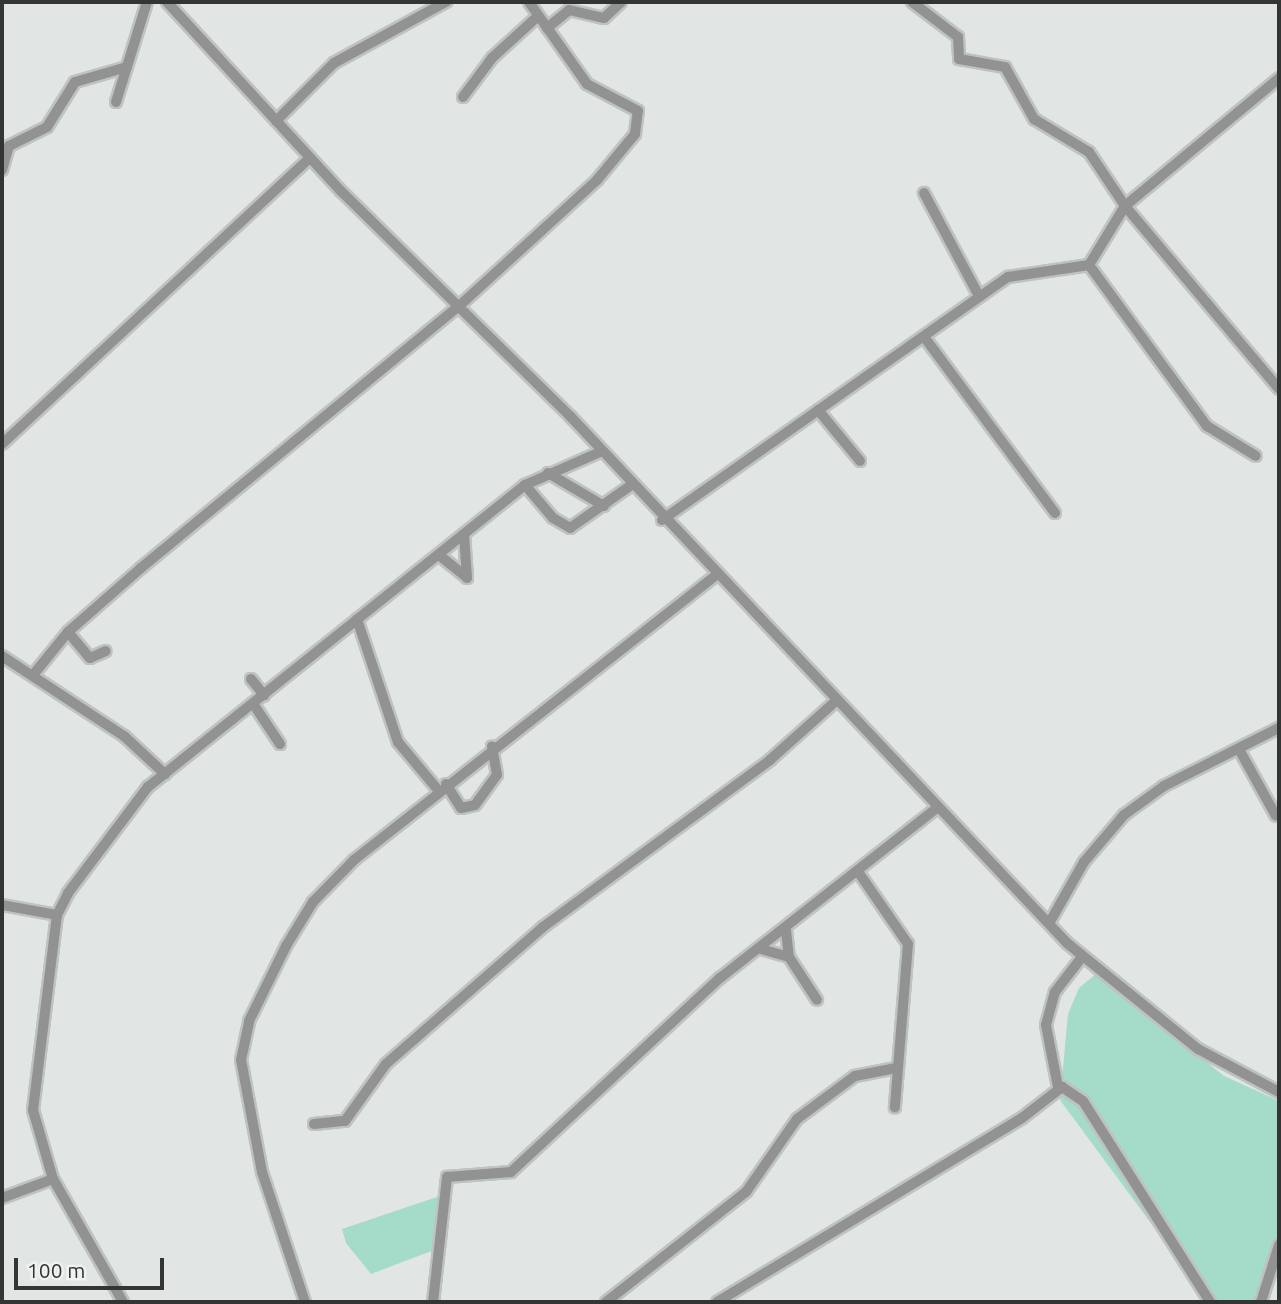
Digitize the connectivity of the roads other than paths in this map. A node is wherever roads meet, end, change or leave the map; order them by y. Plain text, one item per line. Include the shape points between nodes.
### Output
1 (147, 2) edge
2 (167, 2) edge
3 (446, 2) edge
4 (529, 2) edge
5 (621, 2) edge
6 (912, 2) edge
7 (538, 16) junction
8 (547, 28) junction
9 (127, 66) junction
10 (1279, 78) edge
11 (463, 97) dead end
12 (116, 103) dead end
13 (276, 121) junction
14 (310, 158) junction
15 (2, 170) edge
16 (924, 193) dead end
17 (1125, 206) junction
18 (1089, 265) junction
19 (979, 296) junction
20 (458, 307) junction
21 (925, 338) junction
22 (1279, 389) edge
23 (818, 410) junction
24 (2, 444) edge
25 (600, 452) junction
26 (1256, 456) dead end
27 (860, 461) dead end
28 (548, 473) junction
29 (525, 485) junction
30 (630, 486) junction
31 (604, 506) junction
32 (1055, 513) dead end
33 (662, 520) junction
34 (464, 534) junction
35 (439, 555) junction
36 (718, 574) junction
37 (357, 619) junction
38 (68, 632) junction
39 (106, 652) dead end
40 (2, 656) edge
41 (33, 674) junction
42 (251, 679) dead end
43 (264, 695) junction
44 (836, 701) junction
45 (254, 705) junction
46 (1279, 728) edge
47 (279, 744) dead end
48 (492, 746) junction
49 (1240, 751) junction
50 (165, 774) junction
51 (442, 787) junction
52 (937, 808) junction
53 (1276, 816) dead end
54 (859, 873) junction
55 (2, 905) edge
56 (57, 915) junction
57 (1051, 920) junction
58 (786, 930) junction
59 (761, 948) junction
60 (789, 957) junction
61 (1082, 957) junction
62 (817, 1000) dead end
63 (896, 1068) junction
64 (1058, 1087) junction
65 (1279, 1092) edge
66 (895, 1107) dead end
67 (314, 1124) dead end
68 (53, 1179) junction
69 (2, 1198) edge
70 (1279, 1245) edge
71 (123, 1302) edge
72 (305, 1302) edge
73 (433, 1302) edge
74 (606, 1302) edge
75 (717, 1302) edge
76 (1210, 1302) edge
77 (1261, 1302) edge

1 - 9 street
2 - 13 street
3 - 13 street via 334,63
4 - 7 street
5 - 8 street via 604,18 569,10
6 - 17 street via 958,37 959,59 1007,69 1034,119 1076,139
7 - 8 street
7 - 11 street via 492,58
8 - 20 street via 587,84 638,111 641,125 597,180
9 - 12 street
9 - 15 street via 75,82 47,127 9,146
10 - 17 street
13 - 14 street
14 - 20 street
14 - 24 street
16 - 19 street
17 - 18 street
17 - 22 street
18 - 19 street via 1008,277
18 - 26 street via 1208,426
19 - 21 street
20 - 25 street
20 - 38 street
21 - 23 street
21 - 32 street
23 - 27 street
23 - 33 street
25 - 28 street
25 - 30 street
28 - 29 street
28 - 31 street
29 - 31 street via 565,527 576,527
29 - 34 street
30 - 31 street
30 - 33 street
33 - 36 street
34 - 35 street
34 - 35 street via 467,578
35 - 37 street
36 - 44 street
36 - 48 street
37 - 43 street
37 - 51 street via 398,742
38 - 39 street via 90,658
38 - 41 street
40 - 41 street
41 - 50 street via 135,744
42 - 43 street
43 - 45 street
44 - 52 street
44 - 67 street via 770,760 543,927 386,1064 345,1121
45 - 47 street
45 - 50 street
46 - 49 street
48 - 51 street
48 - 51 street via 497,775 471,808 461,807
49 - 53 street
49 - 57 street via 1164,786 1124,815 1084,862
50 - 56 street via 116,823
51 - 72 street via 313,902 244,1033 241,1060 254,1141
52 - 54 street
52 - 57 street
54 - 58 street
54 - 63 street via 908,944
55 - 56 street
56 - 68 street via 32,1099
57 - 61 street
58 - 59 street
58 - 60 street
59 - 60 street
59 - 73 street via 720,978 511,1172 456,1173 445,1180
60 - 62 street
61 - 64 street via 1061,981 1048,1013 1047,1049
61 - 65 street via 1198,1049
63 - 66 street
63 - 74 street via 855,1076 797,1119 746,1192
64 - 75 street via 1022,1118
64 - 76 street via 1083,1101
68 - 69 street
68 - 71 street
70 - 77 street

